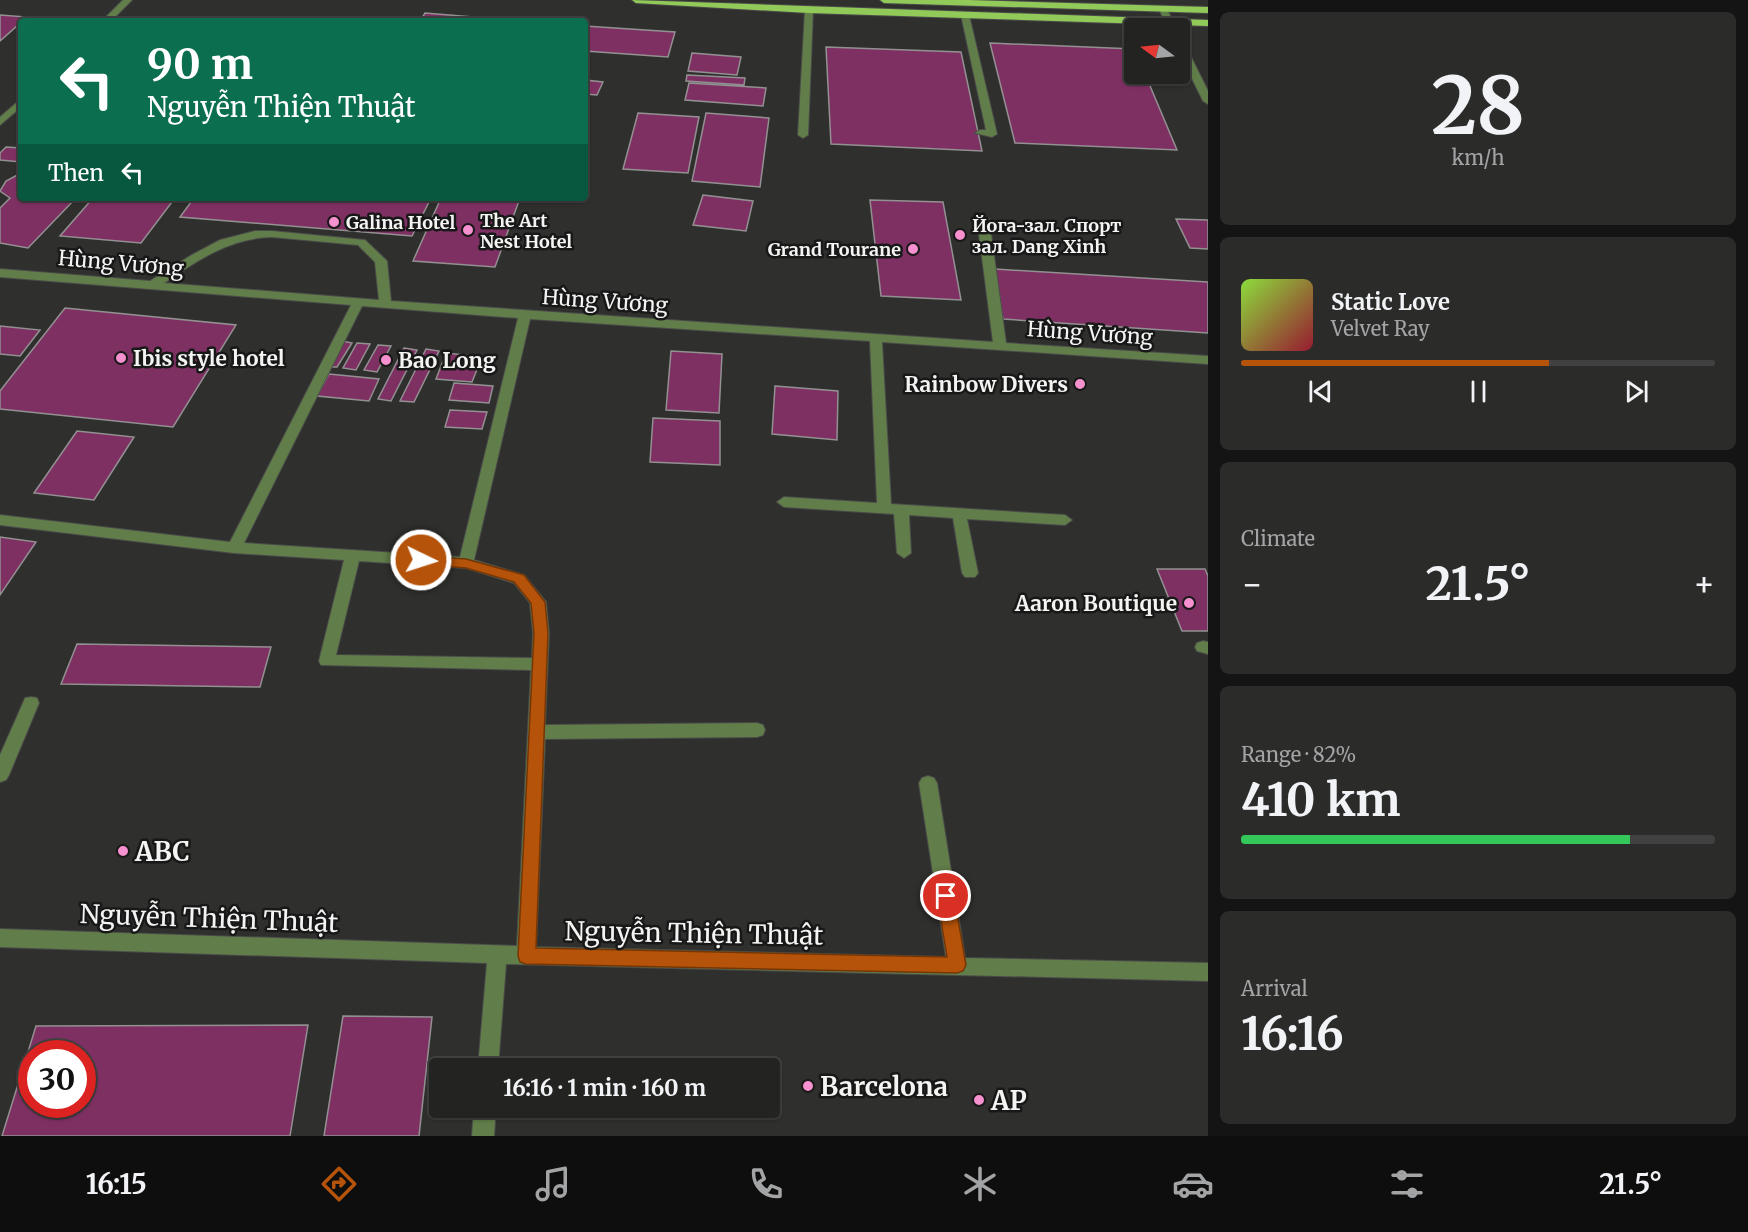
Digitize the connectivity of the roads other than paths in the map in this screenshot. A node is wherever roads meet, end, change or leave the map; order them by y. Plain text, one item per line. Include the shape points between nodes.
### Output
1 (128, 0) edge
2 (636, 0) edge
3 (884, 0) edge
4 (1163, 9) junction
5 (809, 10) junction
6 (1208, 10) edge
7 (965, 15) junction
8 (109, 18) edge
9 (1167, 18) edge
10 (1124, 23) edge
11 (1208, 23) edge
12 (1190, 24) edge
13 (1190, 65) edge
14 (1208, 101) edge
15 (18, 105) edge
16 (0, 122) edge
17 (980, 133) dead end
18 (803, 135) dead end
19 (983, 219) dead end
20 (0, 273) edge
21 (152, 285) junction
22 (358, 302) junction
23 (385, 304) junction
24 (525, 315) junction
25 (876, 339) junction
26 (1000, 346) junction
27 (1208, 360) edge
28 (784, 502) dead end
29 (884, 508) junction
30 (901, 510) junction
31 (959, 514) junction
32 (0, 520) edge
33 (1065, 520) dead end
34 (234, 548) junction
35 (904, 553) dead end
36 (353, 556) junction
37 (466, 563) junction
38 (970, 573) dead end
39 (539, 664) junction
40 (32, 703) dead end
41 (757, 730) dead end
42 (537, 732) junction
43 (0, 775) edge
44 (928, 783) dead end
45 (1, 941) edge
46 (497, 955) junction
47 (526, 956) junction
48 (957, 965) junction
49 (1208, 972) edge
50 (489, 1058) edge
51 (484, 1118) edge
52 (483, 1136) edge

1 - 8 street
2 - 5 main road
3 - 4 main road
4 - 6 main road
4 - 9 street
5 - 7 main road
5 - 18 street
7 - 10 main road
7 - 17 street via 992,134
11 - 12 main road
13 - 14 street
15 - 16 street
19 - 26 street
20 - 21 street, Hùng Vương
21 - 22 street, Hùng Vương
21 - 23 street via 218,243 272,234 361,242 381,261
22 - 23 street, Hùng Vương
22 - 34 street
23 - 24 street, Hùng Vương
24 - 25 street, Hùng Vương
24 - 37 street
25 - 26 street, Hùng Vương
25 - 29 street
26 - 27 street, Hùng Vương
28 - 29 street
29 - 30 street
30 - 31 street
30 - 35 street
31 - 33 street
31 - 38 street
32 - 34 street
34 - 36 street
36 - 37 street
36 - 39 street via 327,661
37 - 39 street via 519,579 538,602
39 - 42 street
40 - 43 street
41 - 42 street
42 - 47 street
44 - 48 street
45 - 46 street, Nguyễn Thiện Thuật
46 - 47 street, Nguyễn Thiện Thuật
46 - 50 street
47 - 48 street, Nguyễn Thiện Thuật
48 - 49 street, Nguyễn Thiện Thuật
51 - 52 street

